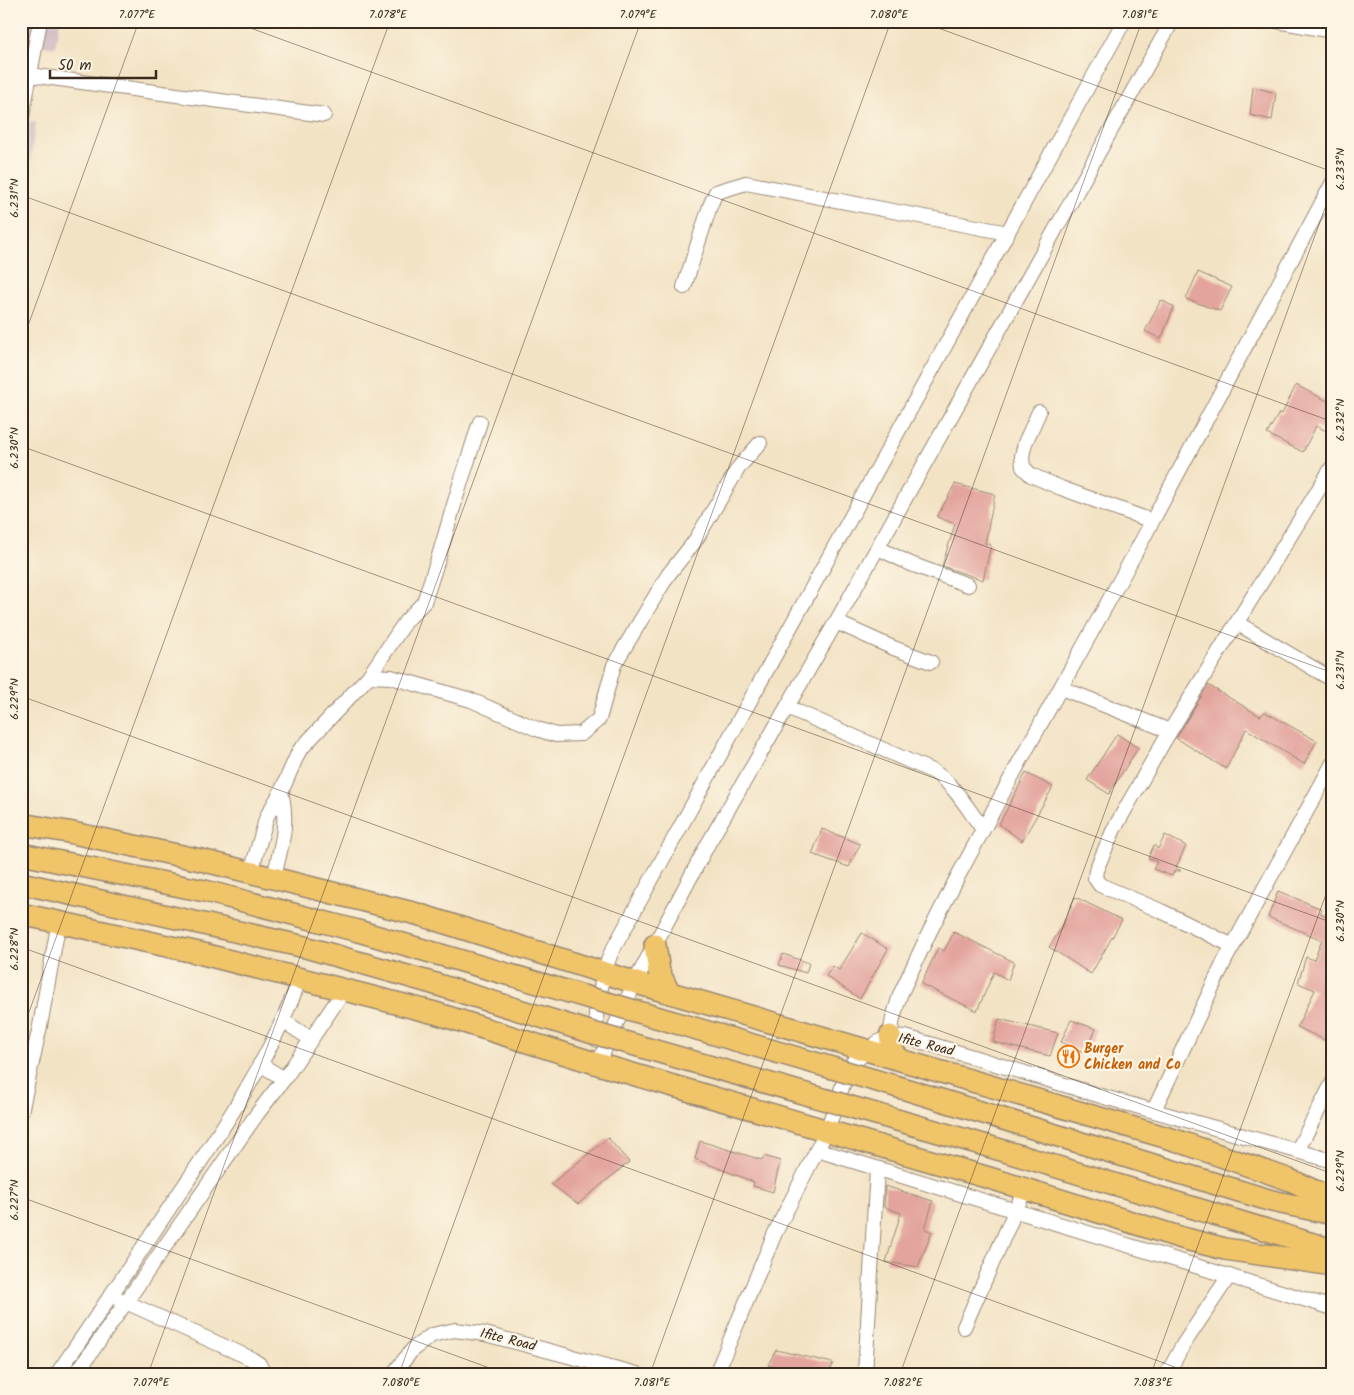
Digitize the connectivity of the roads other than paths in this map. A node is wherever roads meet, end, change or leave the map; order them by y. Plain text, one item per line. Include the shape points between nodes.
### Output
1 (40, 21) edge
2 (1124, 21) edge
3 (1172, 21) edge
4 (1277, 21) edge
5 (1333, 31) edge
6 (30, 75) junction
7 (324, 115) dead end
8 (21, 122) edge
9 (1333, 182) edge
10 (1008, 233) junction
11 (684, 287) dead end
12 (1039, 412) dead end
13 (480, 422) dead end
14 (760, 443) dead end
15 (1333, 466) edge
16 (1152, 521) junction
17 (878, 548) junction
18 (968, 585) dead end
19 (836, 622) junction
20 (1237, 623) junction
21 (931, 662) dead end
22 (368, 676) junction
23 (1333, 680) edge
24 (1061, 688) junction
25 (787, 708) junction
26 (1170, 731) junction
27 (1333, 763) edge
28 (282, 792) junction
29 (21, 824) edge
30 (983, 830) junction
31 (21, 854) edge
32 (251, 872) junction
33 (274, 877) junction
34 (21, 883) edge
35 (21, 914) edge
36 (59, 921) junction
37 (655, 945) junction
38 (1233, 946) junction
39 (604, 972) junction
40 (300, 978) junction
41 (634, 982) junction
42 (345, 989) junction
43 (669, 992) junction
44 (283, 1021) junction
45 (890, 1036) junction
46 (312, 1039) junction
47 (840, 1042) junction
48 (869, 1050) junction
49 (899, 1059) junction
50 (260, 1064) junction
51 (598, 1064) junction
52 (850, 1066) junction
53 (284, 1079) junction
54 (1333, 1082) edge
55 (1154, 1110) junction
56 (21, 1112) edge
57 (827, 1130) junction
58 (817, 1150) junction
59 (1297, 1151) junction
60 (1333, 1162) edge
61 (877, 1168) junction
62 (1025, 1189) junction
63 (1333, 1199) edge
64 (1016, 1210) junction
65 (1333, 1214) edge
66 (1333, 1250) edge
67 (1333, 1265) edge
68 (1229, 1276) junction
69 (111, 1296) junction
70 (126, 1303) junction
71 (1333, 1308) edge
72 (964, 1328) dead end
73 (57, 1374) edge
74 (76, 1374) edge
75 (264, 1374) edge
76 (393, 1374) edge
77 (637, 1374) edge
78 (716, 1374) edge
79 (865, 1374) edge
80 (1167, 1374) edge

1 - 6 street
2 - 10 street
3 - 17 street
4 - 5 street
6 - 7 street
6 - 8 street
9 - 16 street
10 - 11 street via 746,182 716,192
10 - 39 street via 616,944
12 - 16 street via 1022,456 1023,467 1031,475
13 - 22 street via 424,602 406,621
14 - 22 street via 739,467 695,541 668,576 614,665 599,719 581,734 556,735 471,700 391,677
15 - 20 street
16 - 24 street
17 - 18 street
17 - 19 street
19 - 21 street
19 - 25 street
20 - 23 street
20 - 26 street
22 - 28 street via 299,752
24 - 26 street
24 - 30 street
25 - 30 street via 934,772 954,789
25 - 37 street via 708,844
26 - 38 street via 1114,829 1095,878 1100,885
27 - 38 street
28 - 32 street via 267,816
28 - 33 street via 285,828
29 - 32 highway
30 - 45 street via 900,995
31 - 65 highway, bridge via 205,891 358,931 905,1089 1272,1201
32 - 33 highway
33 - 39 highway via 417,914
34 - 66 highway, bridge via 305,946
35 - 36 highway
36 - 40 highway
36 - 56 street
37 - 41 street
37 - 43 highway via 659,972
38 - 55 street
39 - 41 highway
39 - 51 street via 596,1013
40 - 42 highway
40 - 44 street
41 - 43 highway
41 - 51 street
42 - 46 street
42 - 51 highway via 435,1013
43 - 47 highway
44 - 46 street
44 - 50 street
45 - 48 street, Ifite Road
45 - 49 highway
45 - 55 street, Ifite Road via 930,1044
46 - 53 street
47 - 48 highway
47 - 52 highway via 849,1057
48 - 49 highway
48 - 52 street, Ifite Road
49 - 63 highway via 1183,1143 1290,1180
50 - 53 street
50 - 69 street via 219,1135
51 - 57 highway
52 - 57 street
53 - 70 street
54 - 59 street
55 - 59 street, Ifite Road
57 - 58 street
57 - 62 highway
58 - 61 street
58 - 78 street via 775,1233
59 - 60 street, Ifite Road
61 - 64 street
61 - 79 street
62 - 64 street
62 - 67 highway via 1225,1249
64 - 68 street
64 - 72 street
68 - 71 street
68 - 80 street
69 - 70 street
69 - 73 street
70 - 74 street
70 - 75 street via 250,1358 259,1364
76 - 77 street, Ifite Road via 413,1349 432,1335 455,1330 485,1334

